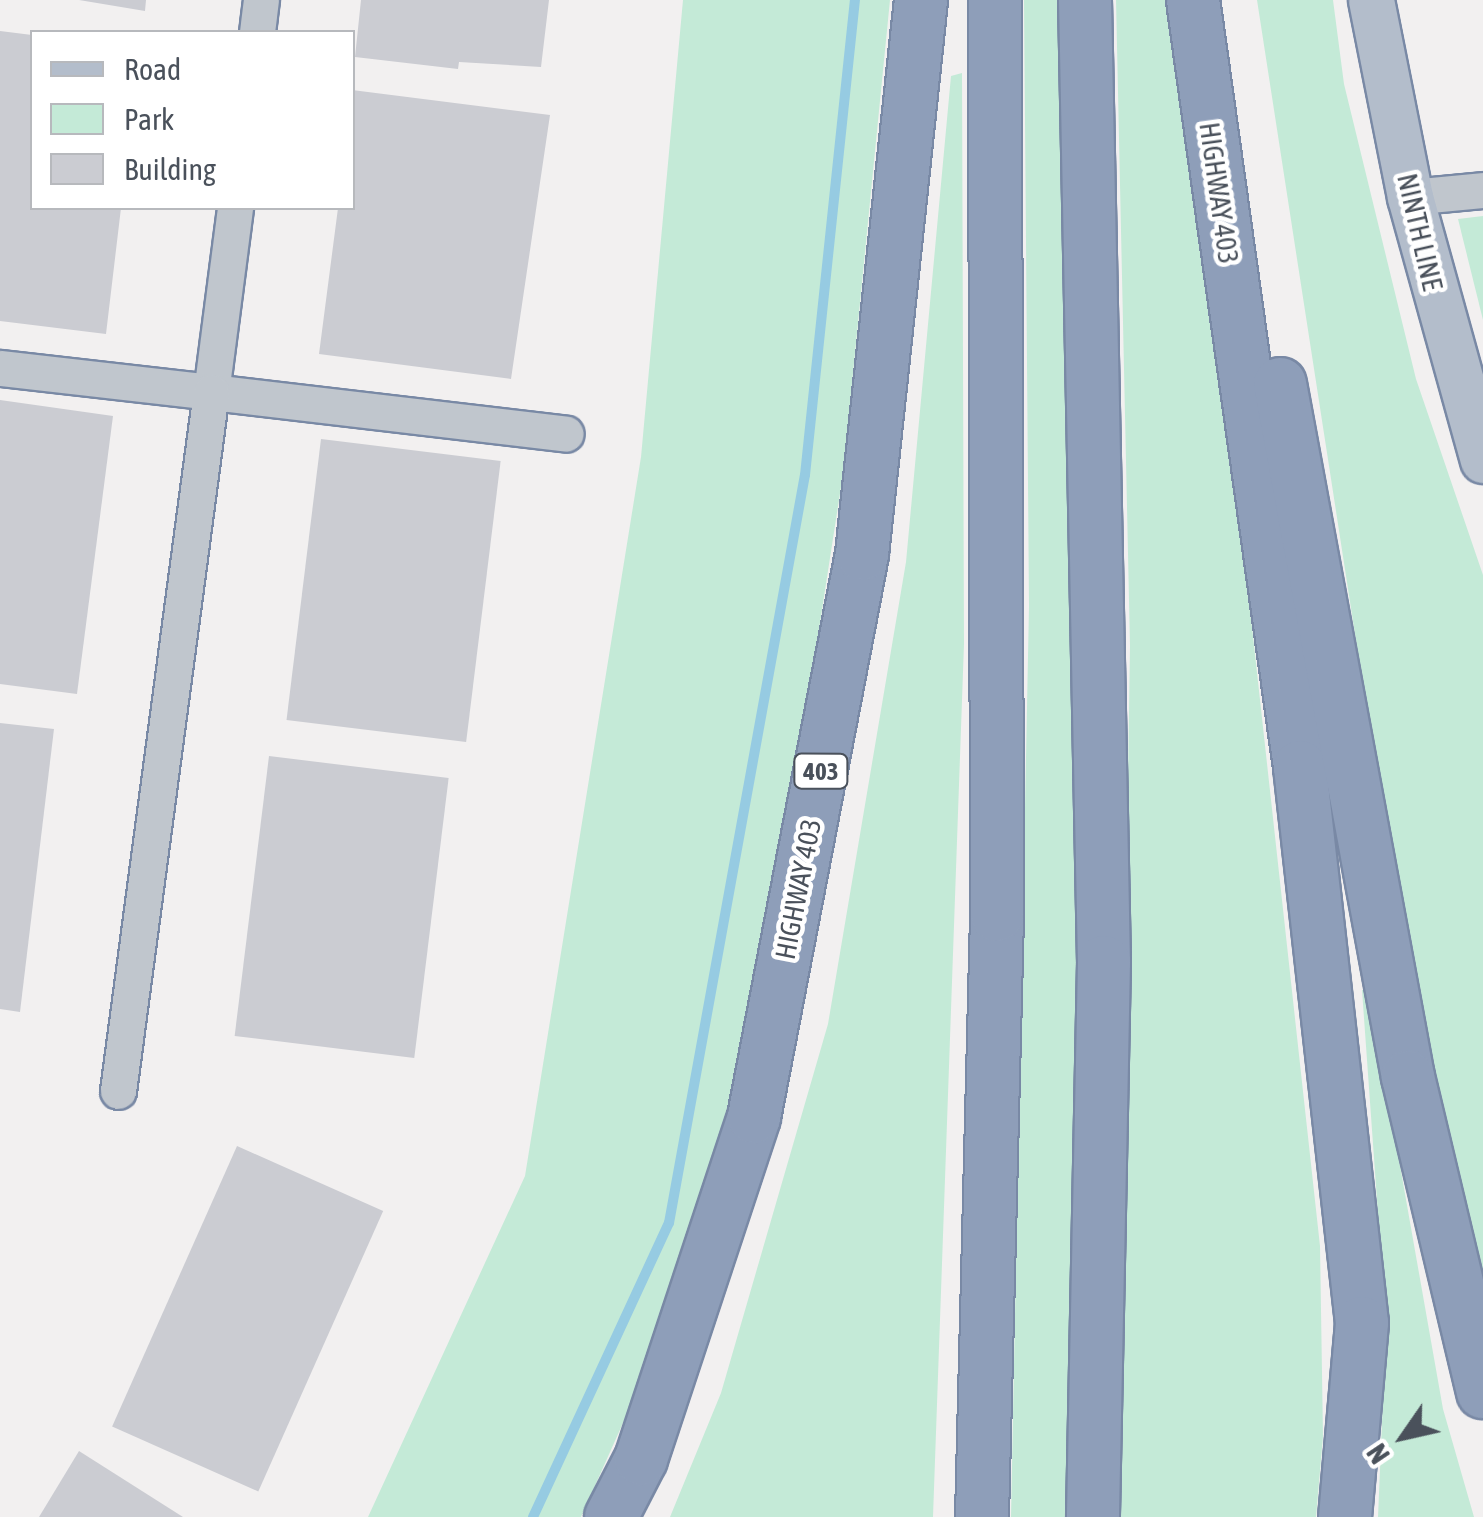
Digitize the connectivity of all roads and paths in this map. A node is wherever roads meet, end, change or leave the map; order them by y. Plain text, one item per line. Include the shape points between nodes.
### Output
1 (261, 0) edge
2 (921, 0) edge
3 (995, 0) edge
4 (1085, 0) edge
5 (1193, 0) edge
6 (1371, 0) edge
7 (256, 30) edge
8 (1204, 87) junction
9 (1483, 190) edge
10 (1410, 197) junction
11 (234, 210) edge
12 (0, 368) edge
13 (212, 392) junction
14 (566, 434) dead end
15 (1483, 460) edge
16 (118, 1091) dead end
17 (1483, 1392) edge
18 (612, 1517) edge
19 (982, 1517) edge
20 (1093, 1517) edge
21 (1345, 1517) edge

1 - 7 lane
2 - 18 highway, HIGHWAY 403 / 403 via 862,554 754,1117 641,1459
3 - 19 highway via 998,896
4 - 20 highway via 1104,962
5 - 8 highway, HIGHWAY 403
6 - 10 main road, NINTH LINE
8 - 17 highway via 1251,224 1408,1076
8 - 21 highway, HIGHWAY 403 via 1300,767 1362,1323
9 - 10 lane
10 - 15 main road, NINTH LINE
11 - 13 lane
12 - 13 lane
13 - 14 lane
13 - 16 lane

